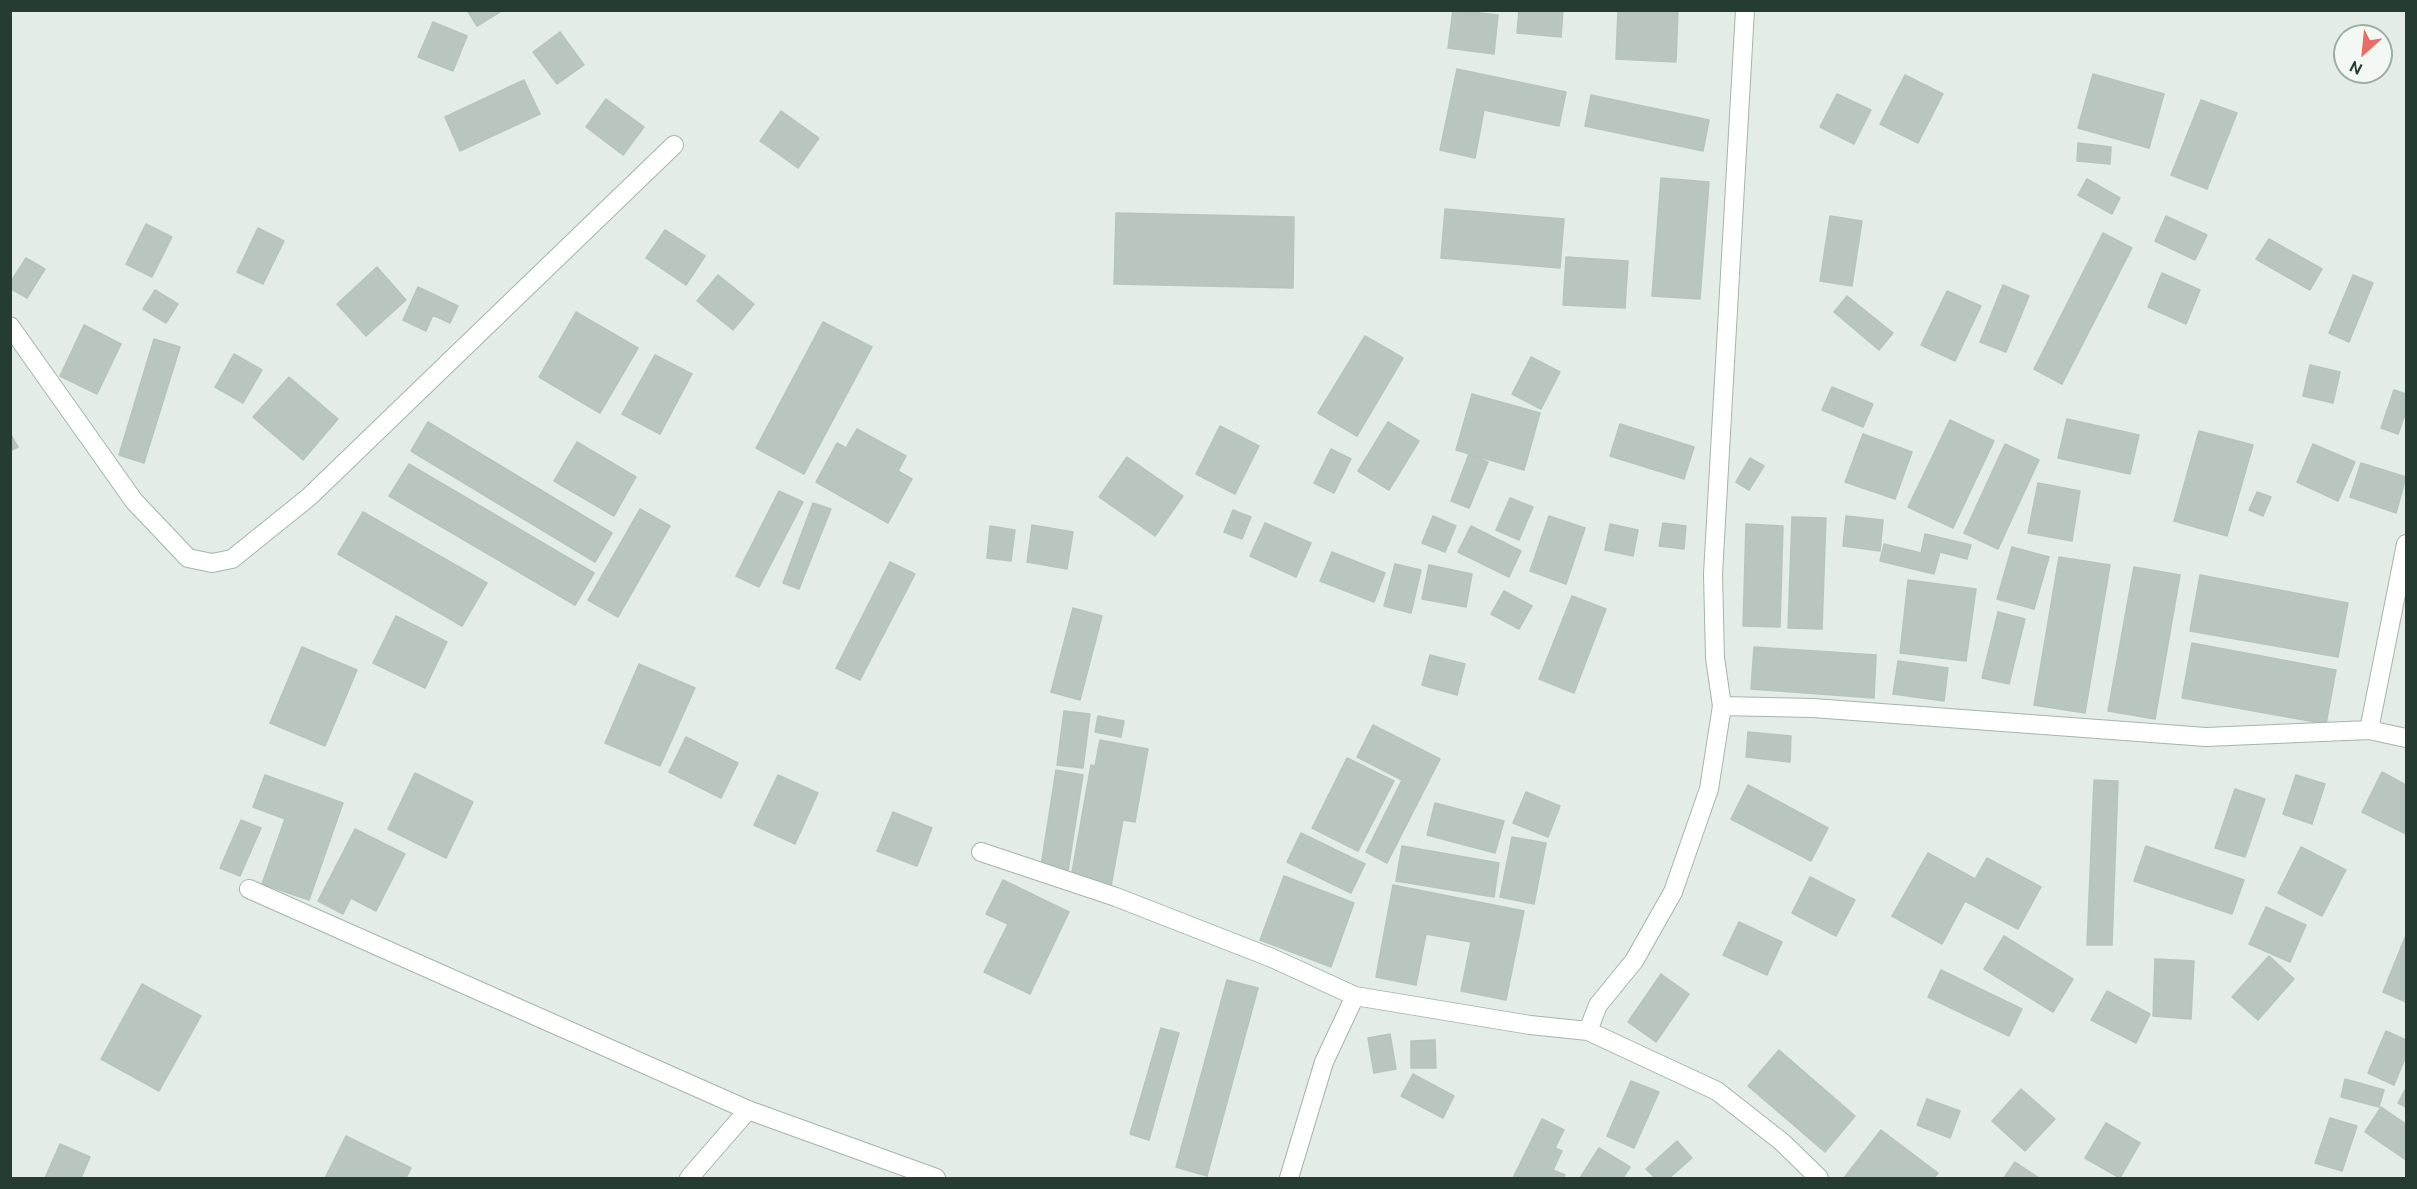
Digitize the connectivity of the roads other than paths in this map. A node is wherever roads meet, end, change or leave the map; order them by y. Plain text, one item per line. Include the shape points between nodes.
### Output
1 (1745, 10) edge
2 (674, 145) dead end
3 (10, 326) edge
4 (2406, 544) edge
5 (1722, 706) junction
6 (2369, 730) junction
7 (2406, 738) edge
8 (981, 852) dead end
9 (249, 889) dead end
10 (1355, 996) junction
11 (1588, 1031) junction
12 (748, 1110) junction
13 (689, 1179) edge
14 (936, 1179) edge
15 (1289, 1179) edge
16 (1819, 1179) edge

1 - 5 street via 1713,574 1715,658
2 - 3 street via 309,497 232,559 212,563 188,558 134,501
4 - 6 street
5 - 6 street via 1813,708 2206,738
5 - 11 street via 1709,789 1673,892 1634,961 1598,1005
6 - 7 street
8 - 10 street via 1116,897 1272,958
9 - 12 street
10 - 11 street
10 - 15 street via 1324,1062
11 - 16 street via 1717,1091 1782,1142
12 - 13 street
12 - 14 street

